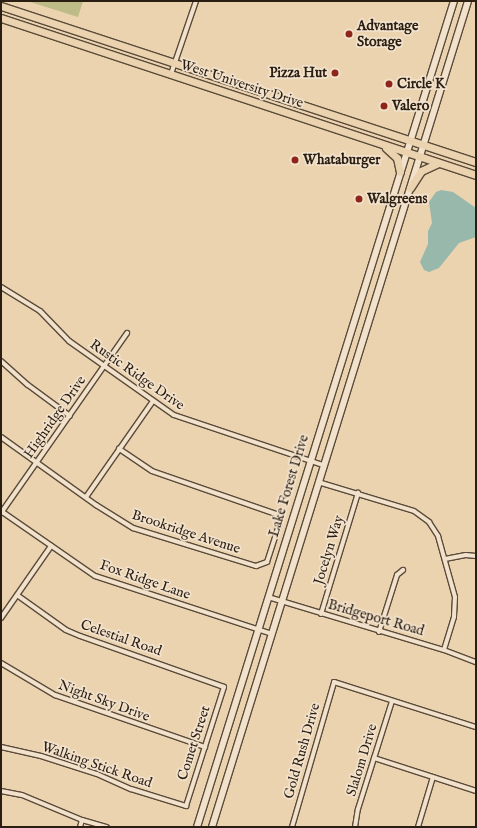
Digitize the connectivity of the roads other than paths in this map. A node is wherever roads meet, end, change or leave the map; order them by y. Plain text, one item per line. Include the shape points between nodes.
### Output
1 (196, 1) edge
2 (454, 1) edge
3 (468, 1) edge
4 (1, 6) edge
5 (1, 18) edge
6 (446, 23) junction
7 (459, 27) junction
8 (174, 63) junction
9 (171, 74) junction
10 (301, 106) junction
11 (298, 116) junction
12 (409, 141) junction
13 (381, 144) junction
14 (423, 146) junction
15 (406, 152) junction
16 (420, 157) junction
17 (476, 162) edge
18 (439, 163) junction
19 (400, 172) junction
20 (476, 175) edge
21 (410, 188) junction
22 (1, 287) edge
23 (127, 333) dead end
24 (1, 361) edge
25 (104, 367) junction
26 (152, 401) junction
27 (70, 416) junction
28 (1, 437) edge
29 (119, 449) junction
30 (309, 460) junction
31 (36, 463) junction
32 (324, 465) junction
33 (318, 482) junction
34 (358, 493) junction
35 (86, 497) junction
36 (1, 512) edge
37 (51, 546) junction
38 (476, 556) edge
39 (444, 559) junction
40 (403, 570) dead end
41 (17, 595) junction
42 (268, 597) junction
43 (282, 602) junction
44 (321, 614) junction
45 (1, 618) edge
46 (258, 629) junction
47 (379, 632) junction
48 (272, 634) junction
49 (444, 650) junction
50 (476, 662) edge
51 (1, 663) edge
52 (224, 687) joint
53 (392, 701) junction
54 (476, 727) edge
55 (1, 747) edge
56 (205, 747) junction
57 (374, 758) junction
58 (433, 777) junction
59 (1, 791) edge
60 (476, 791) edge
61 (186, 806) joint
62 (82, 820) junction
63 (80, 827) edge
64 (107, 827) edge
65 (197, 827) edge
66 (212, 827) edge
67 (292, 827) edge
68 (356, 827) edge
69 (418, 827) edge

1 - 8 street
2 - 6 main road, Lake Forest Drive
3 - 7 main road, Lake Forest Drive
4 - 8 highway, West University Drive
5 - 9 highway, West University Drive
6 - 7 main road
6 - 12 main road, Lake Forest Drive
7 - 14 main road, Lake Forest Drive
8 - 9 street
8 - 10 highway, West University Drive
9 - 11 highway, West University Drive
10 - 11 highway
10 - 12 highway, West University Drive
11 - 13 highway, West University Drive
12 - 14 highway, West University Drive
12 - 15 main road, Lake Forest Drive
13 - 15 highway, West University Drive
13 - 19 highway via 396,157
14 - 16 main road, Lake Forest Drive
14 - 17 highway, West University Drive
15 - 16 highway, West University Drive
15 - 19 main road, Lake Forest Drive
16 - 18 highway, West University Drive
16 - 21 main road, Lake Forest Drive
18 - 20 highway, West University Drive
18 - 21 highway via 421,171
19 - 30 main road, Lake Forest Drive
21 - 32 main road, Lake Forest Drive
22 - 25 street, Rustic Ridge Drive via 40,311 69,341
23 - 25 street, Highridge Drive
24 - 27 street
25 - 26 street, Rustic Ridge Drive
25 - 27 street, Highridge Drive
26 - 29 street
26 - 30 street, Rustic Ridge Drive via 181,419
27 - 31 street, Highridge Drive
28 - 31 street, Brookridge Avenue
29 - 35 street
29 - 35 street, Brookridge Avenue via 152,471 276,514 279,524 265,564 256,566 133,528
30 - 32 street, Rustic Ridge Drive
30 - 42 main road, Lake Forest Drive
31 - 35 street, Brookridge Avenue
31 - 36 street, Highridge Drive
32 - 33 main road, Lake Forest Drive
33 - 34 street
33 - 43 main road, Lake Forest Drive
34 - 39 street via 414,511 429,522 438,536
34 - 44 street, Jocelyn Way
36 - 37 street, Fox Ridge Lane
37 - 41 street
37 - 46 street, Fox Ridge Lane via 95,576
38 - 39 street via 466,554
39 - 49 street via 454,597 454,617
40 - 47 street via 397,575
41 - 45 street
41 - 52 street, Celestial Road via 66,630
42 - 43 street, Bridgeport Road
42 - 46 main road, Lake Forest Drive
43 - 44 street, Bridgeport Road
43 - 48 main road, Lake Forest Drive
44 - 47 street, Bridgeport Road
46 - 48 street, Fox Ridge Lane
46 - 65 main road, Lake Forest Drive
47 - 49 street, Bridgeport Road
48 - 66 main road, Lake Forest Drive
49 - 50 street, Bridgeport Road
51 - 56 street, Night Sky Drive via 35,686 55,695
52 - 56 street, Comet Street
53 - 54 street
53 - 57 street, Slalom Drive
53 - 67 street, Gold Rush Drive via 334,682
55 - 61 street, Walking Stick Road via 41,756
56 - 61 street, Comet Street
57 - 58 street
57 - 68 street, Slalom Drive via 358,809
58 - 60 street
58 - 69 street
59 - 62 street via 22,795
62 - 63 street
62 - 64 street

